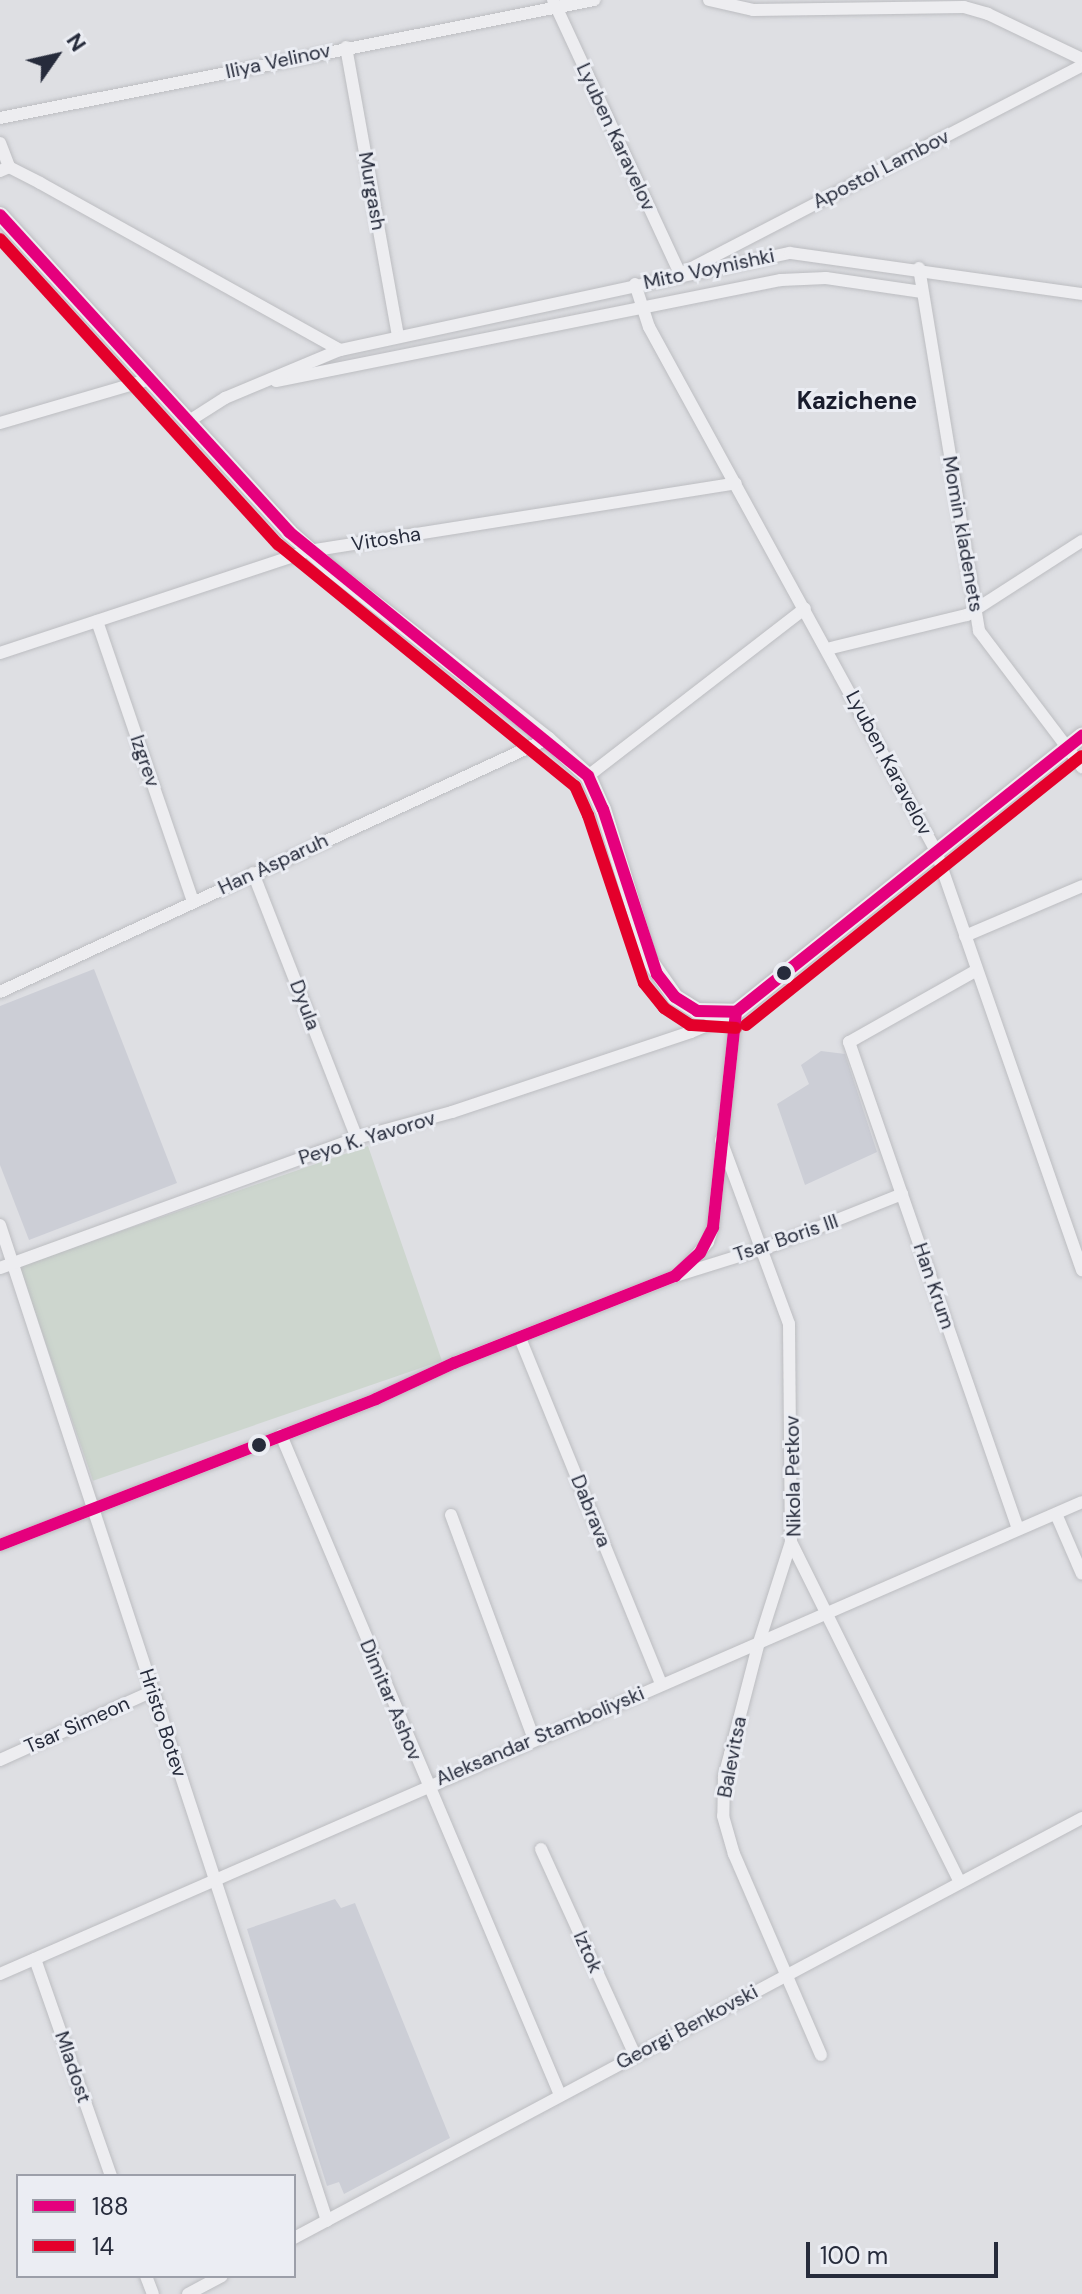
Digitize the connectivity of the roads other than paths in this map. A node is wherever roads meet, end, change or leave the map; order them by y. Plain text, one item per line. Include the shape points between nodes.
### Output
1 (594, 0) edge
2 (709, 0) edge
3 (554, 3) edge
4 (346, 47) junction
5 (1082, 59) edge
6 (1082, 66) edge
7 (0, 118) edge
8 (0, 143) edge
9 (5, 169) edge
10 (0, 215) edge
11 (919, 268) junction
12 (680, 274) junction
13 (635, 284) junction
14 (922, 292) junction
15 (1082, 294) edge
16 (641, 309) junction
17 (398, 336) junction
18 (340, 350) junction
19 (150, 379) junction
20 (257, 384) junction
21 (189, 421) junction
22 (0, 423) edge
23 (736, 483) junction
24 (1082, 541) edge
25 (309, 551) junction
26 (805, 608) junction
27 (976, 611) junction
28 (97, 621) junction
29 (827, 649) junction
30 (0, 653) edge
31 (1082, 736) edge
32 (547, 739) junction
33 (1067, 748) junction
34 (1082, 767) edge
35 (588, 776) junction
36 (936, 851) junction
37 (253, 873) junction
38 (1082, 886) edge
39 (193, 901) junction
40 (965, 936) junction
41 (977, 970) junction
42 (0, 992) edge
43 (736, 1012) junction
44 (357, 1138) junction
45 (721, 1140) junction
46 (902, 1194) junction
47 (0, 1225) edge
48 (763, 1248) junction
49 (1079, 1250) edge
50 (6, 1266) edge
51 (1082, 1270) edge
52 (675, 1276) junction
53 (520, 1338) junction
54 (281, 1435) junction
55 (1082, 1502) edge
56 (91, 1508) junction
57 (1056, 1514) junction
58 (451, 1515) dead end
59 (1018, 1529) junction
60 (791, 1542) junction
61 (0, 1545) edge
62 (1082, 1574) edge
63 (827, 1612) junction
64 (759, 1642) junction
65 (661, 1683) junction
66 (153, 1691) junction
67 (534, 1739) junction
68 (0, 1760) edge
69 (427, 1785) junction
70 (1082, 1818) edge
71 (541, 1849) dead end
72 (215, 1880) junction
73 (960, 1882) junction
74 (35, 1959) junction
75 (0, 1974) edge
76 (786, 1974) junction
77 (635, 2055) junction
78 (821, 2055) dead end
79 (560, 2095) junction
80 (110, 2174) edge
81 (327, 2221) junction
82 (296, 2237) edge
83 (218, 2278) edge
84 (188, 2294) edge

1 - 3 street, Iliya Velinov
2 - 5 street via 753,10 964,7
3 - 4 street, Iliya Velinov
3 - 12 street, Lyuben Karavelov
4 - 7 street, Iliya Velinov
4 - 17 street, Murgash
6 - 12 street, Apostol Lambov
8 - 9 street
9 - 18 street
10 - 19 street
11 - 12 street, Mito Voynishki via 790,253
11 - 14 street, Momin kladenets
11 - 15 street, Mito Voynishki
12 - 13 street, Mito Voynishki
13 - 16 street, Lyuben Karavelov
13 - 17 street, Mito Voynishki
14 - 16 street, Mito Voynishki via 805,277
14 - 27 street, Momin kladenets
16 - 20 street, Mito Voynishki
16 - 23 street, Lyuben Karavelov
17 - 18 street, Mito Voynishki
18 - 20 street, Mito Voynishki
19 - 21 street
19 - 22 street
20 - 21 street, Mito Voynishki
21 - 25 street
23 - 25 street, Vitosha
23 - 26 street, Lyuben Karavelov
24 - 27 street
25 - 28 street, Vitosha
25 - 32 street
26 - 29 street, Lyuben Karavelov
26 - 35 street
27 - 29 street
27 - 33 street, Momin kladenets via 983,641
28 - 30 street, Vitosha
28 - 39 street, Izgrev
29 - 36 street, Lyuben Karavelov
31 - 33 street
32 - 35 street
32 - 37 street, Han Asparuh
33 - 34 street, Momin kladenets
33 - 36 street
35 - 43 street via 657,974 675,997 697,1011
36 - 40 street, Lyuben Karavelov
36 - 43 street
37 - 39 street, Han Asparuh
37 - 44 street, Dyula
38 - 40 street
39 - 42 street, Han Asparuh
40 - 41 street, Lyuben Karavelov
41 - 46 street, Han Krum via 849,1042
41 - 49 street, Lyuben Karavelov
43 - 44 street, Peyo K. Yavorov via 452,1112
43 - 45 street
44 - 50 street, Peyo K. Yavorov
45 - 48 street, Nikola Petkov
45 - 52 street via 716,1212 708,1242
46 - 48 street, Tsar Boris III
46 - 59 street, Han Krum
47 - 50 street, Hristo Botev
48 - 52 street, Tsar Boris III
48 - 60 street, Nikola Petkov via 789,1324
49 - 51 street, Lyuben Karavelov
50 - 56 street, Hristo Botev
52 - 53 street, Tsar Boris III
53 - 54 street, Tsar Boris III
53 - 65 street, Dabrava
54 - 56 street, Tsar Boris III
54 - 69 street, Dimitar Ashov
55 - 57 street, Aleksandar Stamboliyski
56 - 61 street, Tsar Boris III
56 - 66 street, Hristo Botev
57 - 59 street, Aleksandar Stamboliyski
57 - 62 street
58 - 67 street
59 - 63 street, Aleksandar Stamboliyski
60 - 63 street, Nikola Petkov
60 - 64 street, Balevitsa
63 - 64 street, Aleksandar Stamboliyski
63 - 73 street, Nikola Petkov
64 - 65 street, Aleksandar Stamboliyski
64 - 76 street, Balevitsa via 724,1777 723,1816
65 - 67 street, Aleksandar Stamboliyski
66 - 68 street, Tsar Simeon
66 - 72 street, Hristo Botev
67 - 69 street, Aleksandar Stamboliyski
69 - 72 street, Aleksandar Stamboliyski
69 - 79 street, Dimitar Ashov
70 - 73 street, Georgi Benkovski
71 - 77 street, Iztok
72 - 74 street, Aleksandar Stamboliyski
72 - 81 street, Hristo Botev
73 - 76 street, Georgi Benkovski
74 - 75 street, Aleksandar Stamboliyski
74 - 80 street, Mladost
76 - 77 street, Georgi Benkovski
76 - 78 street, Balevitsa
77 - 79 street, Georgi Benkovski
79 - 81 street, Georgi Benkovski
81 - 82 street, Georgi Benkovski
83 - 84 street

